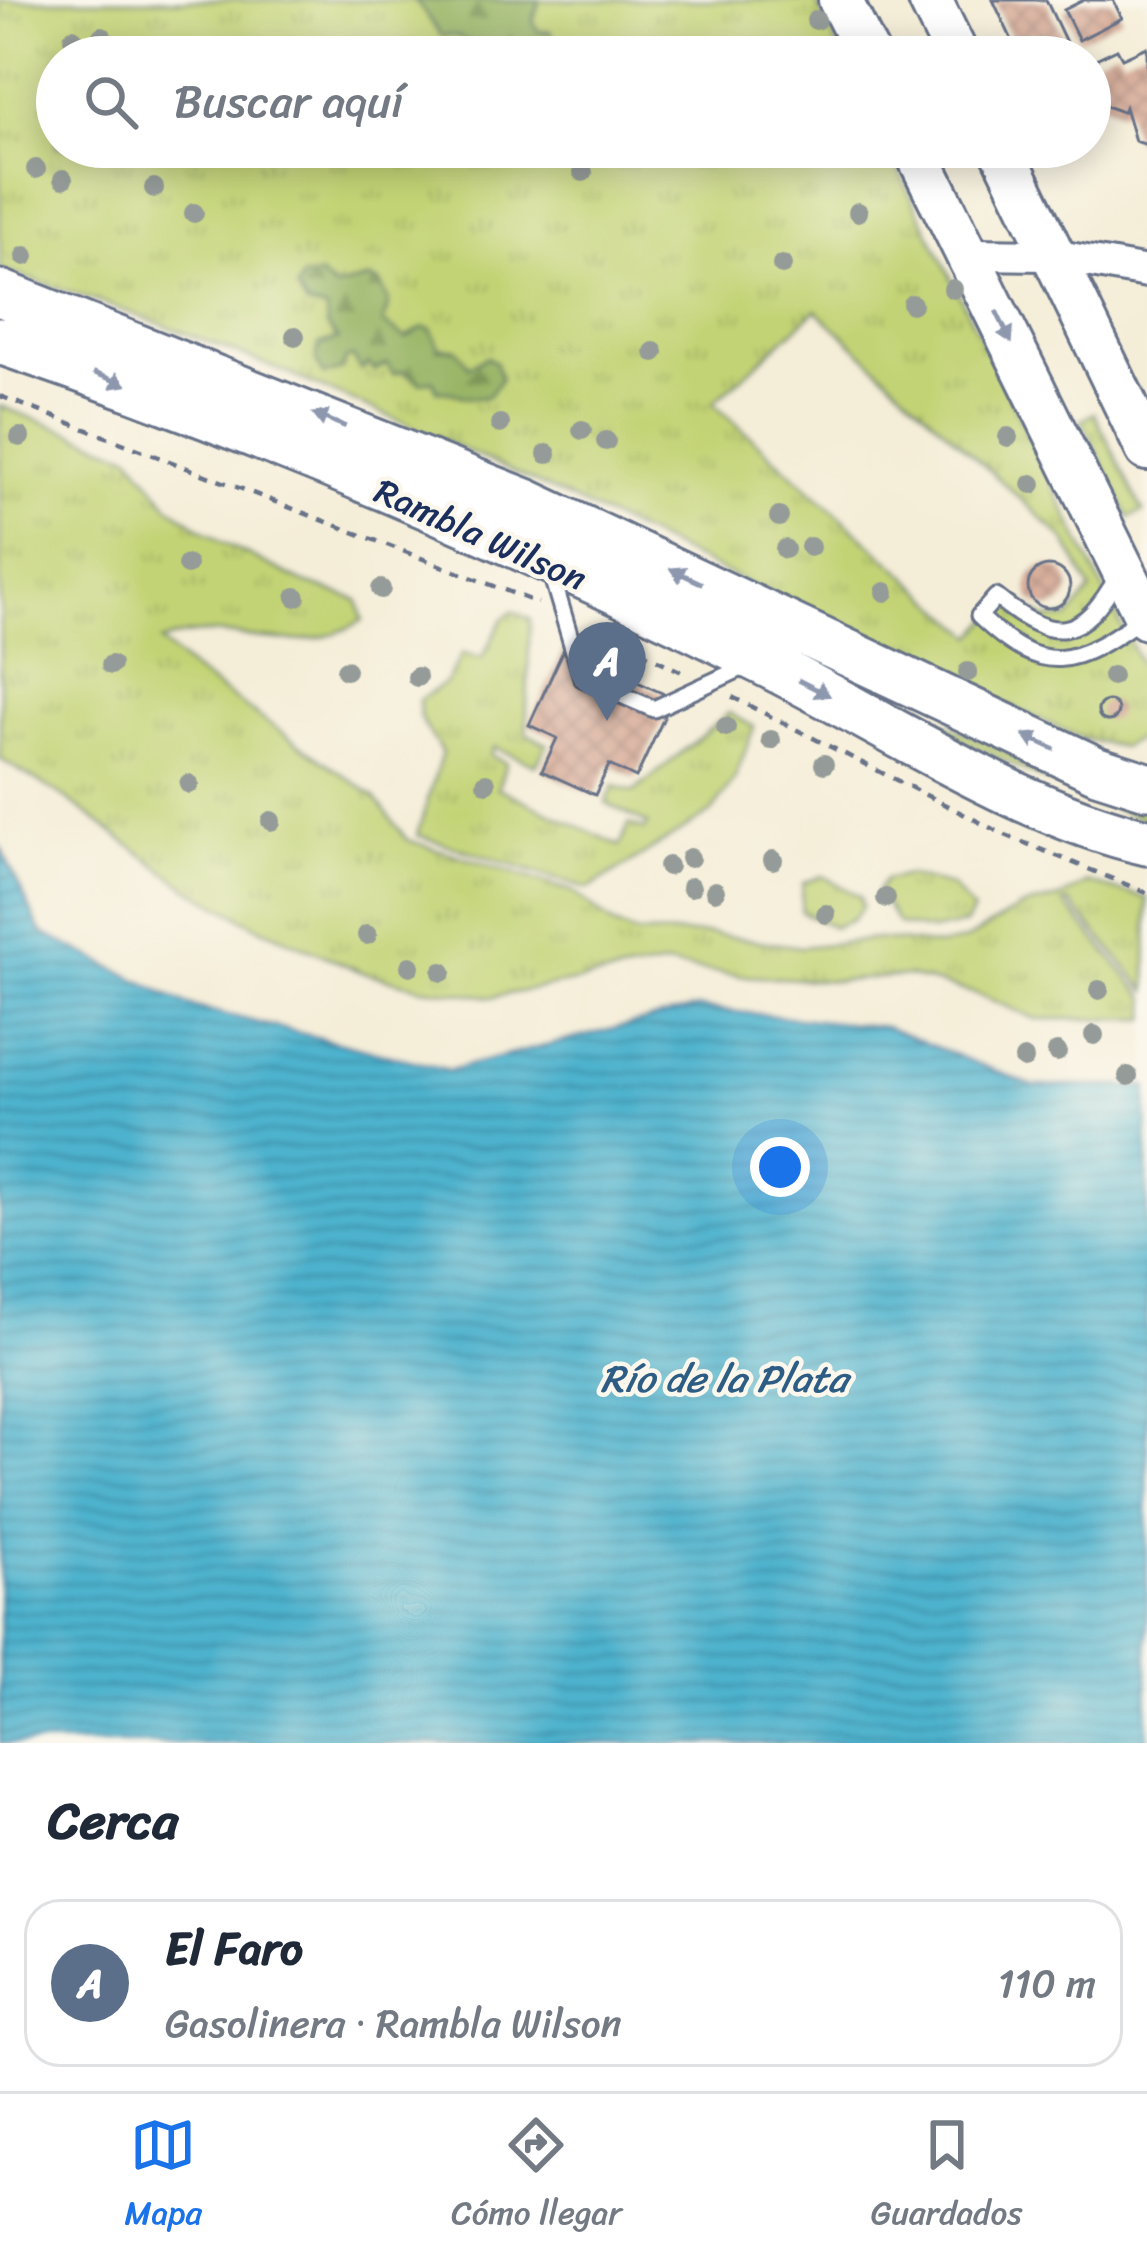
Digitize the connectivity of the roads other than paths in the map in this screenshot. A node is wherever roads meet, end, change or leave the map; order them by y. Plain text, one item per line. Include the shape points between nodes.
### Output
1 (840, 0) edge
2 (930, 0) edge
3 (858, 36) edge
4 (948, 36) edge
5 (925, 168) edge
6 (1011, 168) edge
7 (968, 254) junction
8 (1053, 255) junction
9 (1147, 272) edge
10 (0, 293) edge
11 (0, 341) edge
12 (1147, 448) edge
13 (547, 561) junction
14 (1122, 569) junction
15 (1146, 616) edge
16 (759, 659) junction
17 (1147, 786) edge
18 (1147, 842) edge

1 - 3 main road
2 - 4 main road
5 - 7 main road
6 - 8 main road
7 - 8 street
7 -> 14 main road
8 - 9 street
8 - 12 main road
17 -> 10 main road, Rambla Wilson via 1097,770 413,453
11 -> 13 main road, Rambla Wilson via 238,428
13 - 16 main road, Rambla Wilson
13 - 16 lane via 581,678 654,710
14 - 15 main road
14 - 15 lane via 1095,611 1062,631 1046,632 996,597 979,616 1016,648 1050,661 1092,651
16 -> 18 main road, Rambla Wilson via 1032,800

